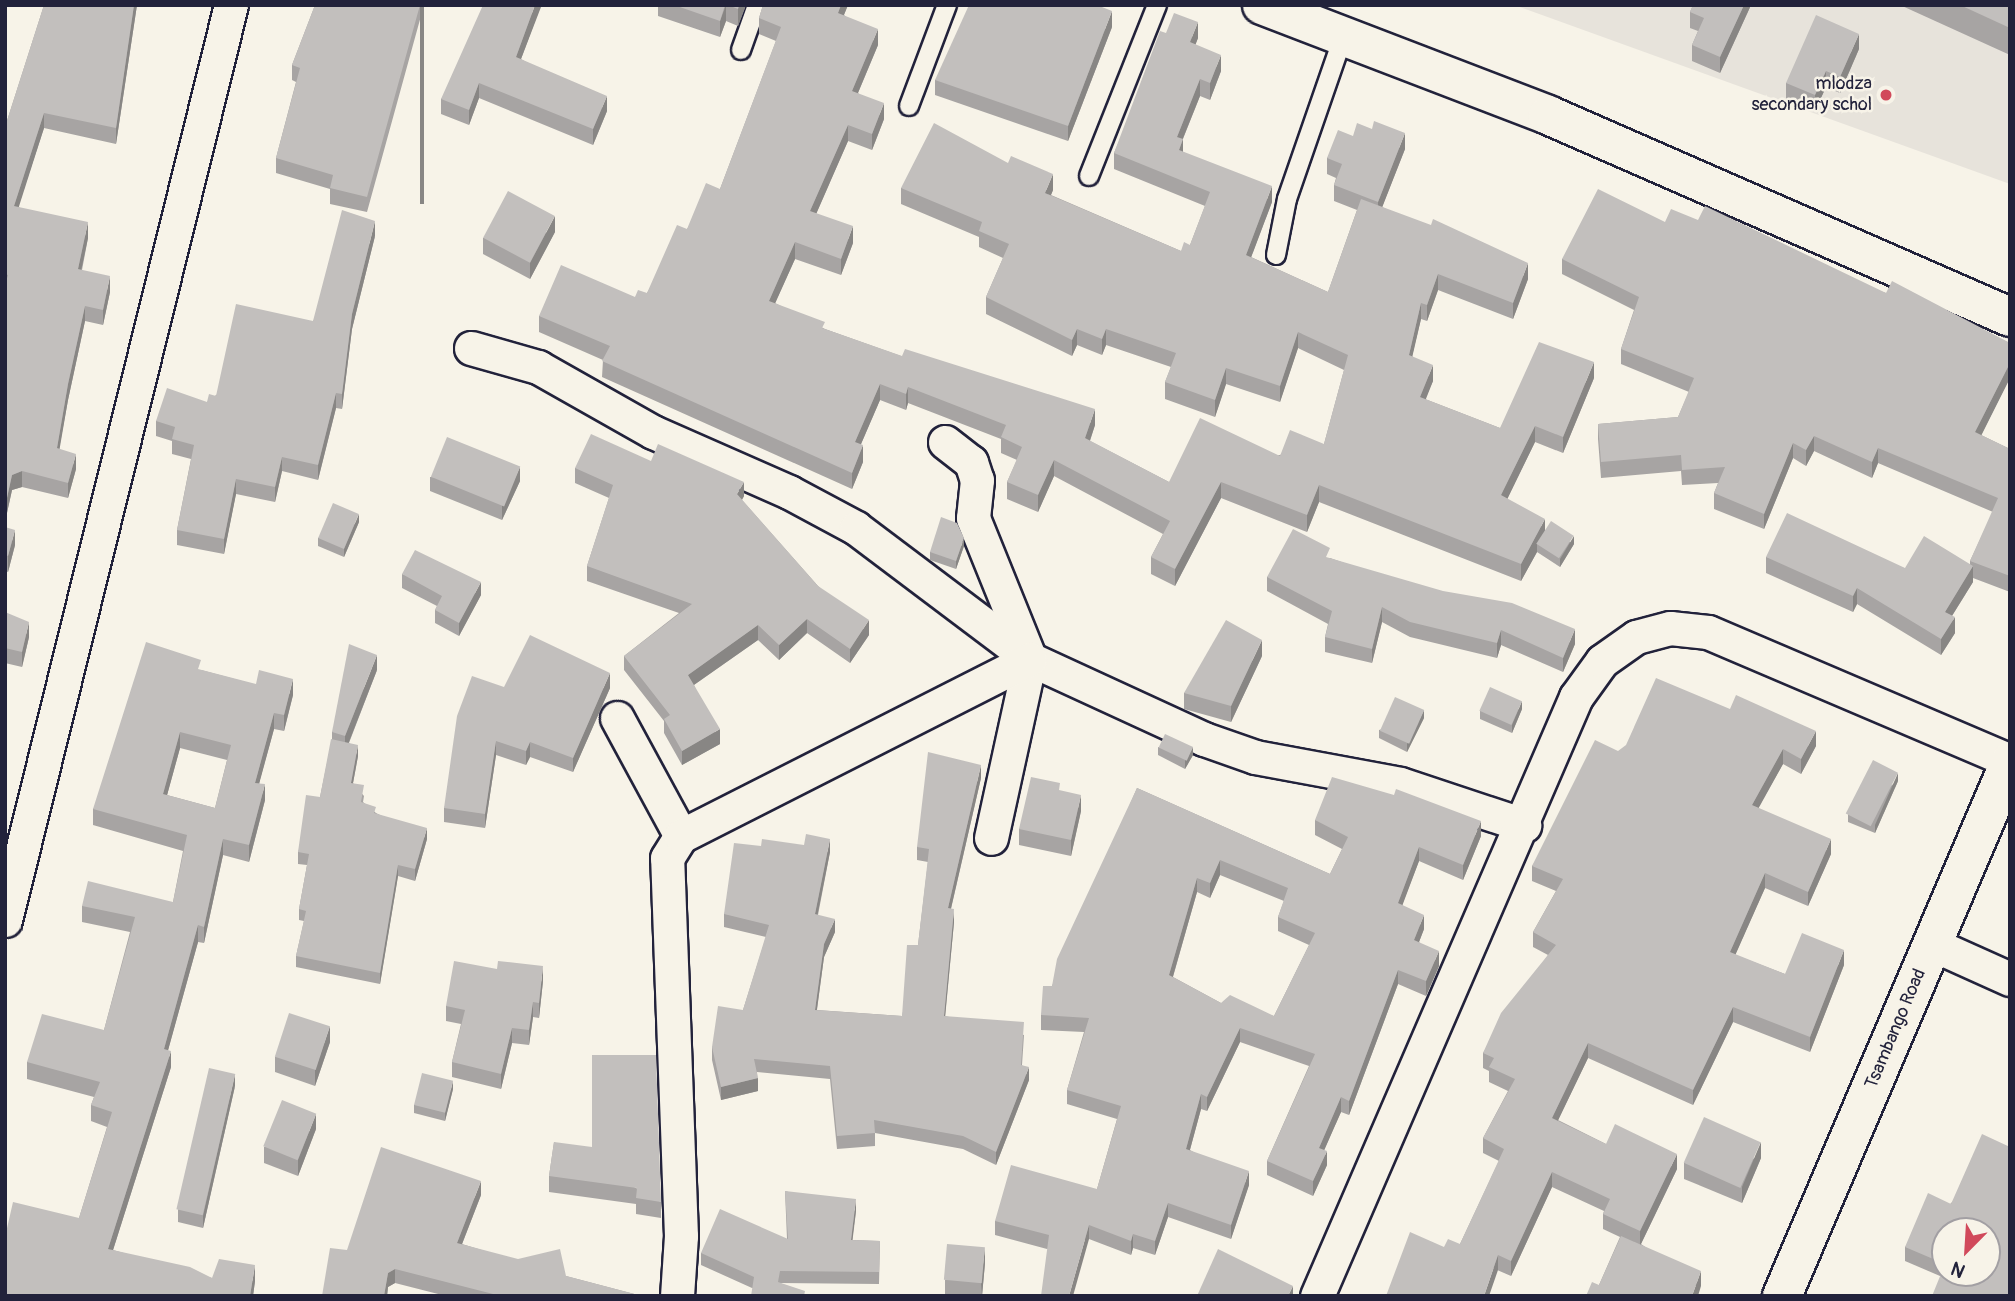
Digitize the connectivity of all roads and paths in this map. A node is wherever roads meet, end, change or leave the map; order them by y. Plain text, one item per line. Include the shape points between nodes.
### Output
1 (231, 5) edge
2 (757, 5) edge
3 (947, 5) edge
4 (1157, 5) edge
5 (1262, 5) edge
6 (1344, 34) junction
7 (741, 50) dead end
8 (909, 106) dead end
9 (1089, 176) dead end
10 (1276, 255) dead end
11 (2010, 317) edge
12 (471, 348) dead end
13 (945, 442) dead end
14 (1030, 659) junction
15 (617, 718) dead end
16 (2010, 762) edge
17 (1524, 825) junction
18 (681, 836) junction
19 (991, 838) dead end
20 (5, 920) edge
21 (1932, 944) junction
22 (2010, 979) edge
23 (677, 1296) edge
24 (1317, 1296) edge
25 (1782, 1296) edge

1 - 20 street
2 - 7 lane
3 - 8 lane
4 - 9 lane
5 - 6 street
6 - 10 lane via 1287,199
6 - 11 street via 1548,115
12 - 14 street via 538,367 653,432 856,528
13 - 14 street via 971,462 977,480 973,518
14 - 17 street via 1255,757 1400,784
14 - 18 street
14 - 19 street
15 - 18 street
16 - 17 street via 1708,632 1670,628 1636,637 1589,679
16 - 21 street, Tsambango Road
17 - 24 street
18 - 23 street via 667,858 666,882 677,1078
21 - 22 street
21 - 25 street, Tsambango Road

